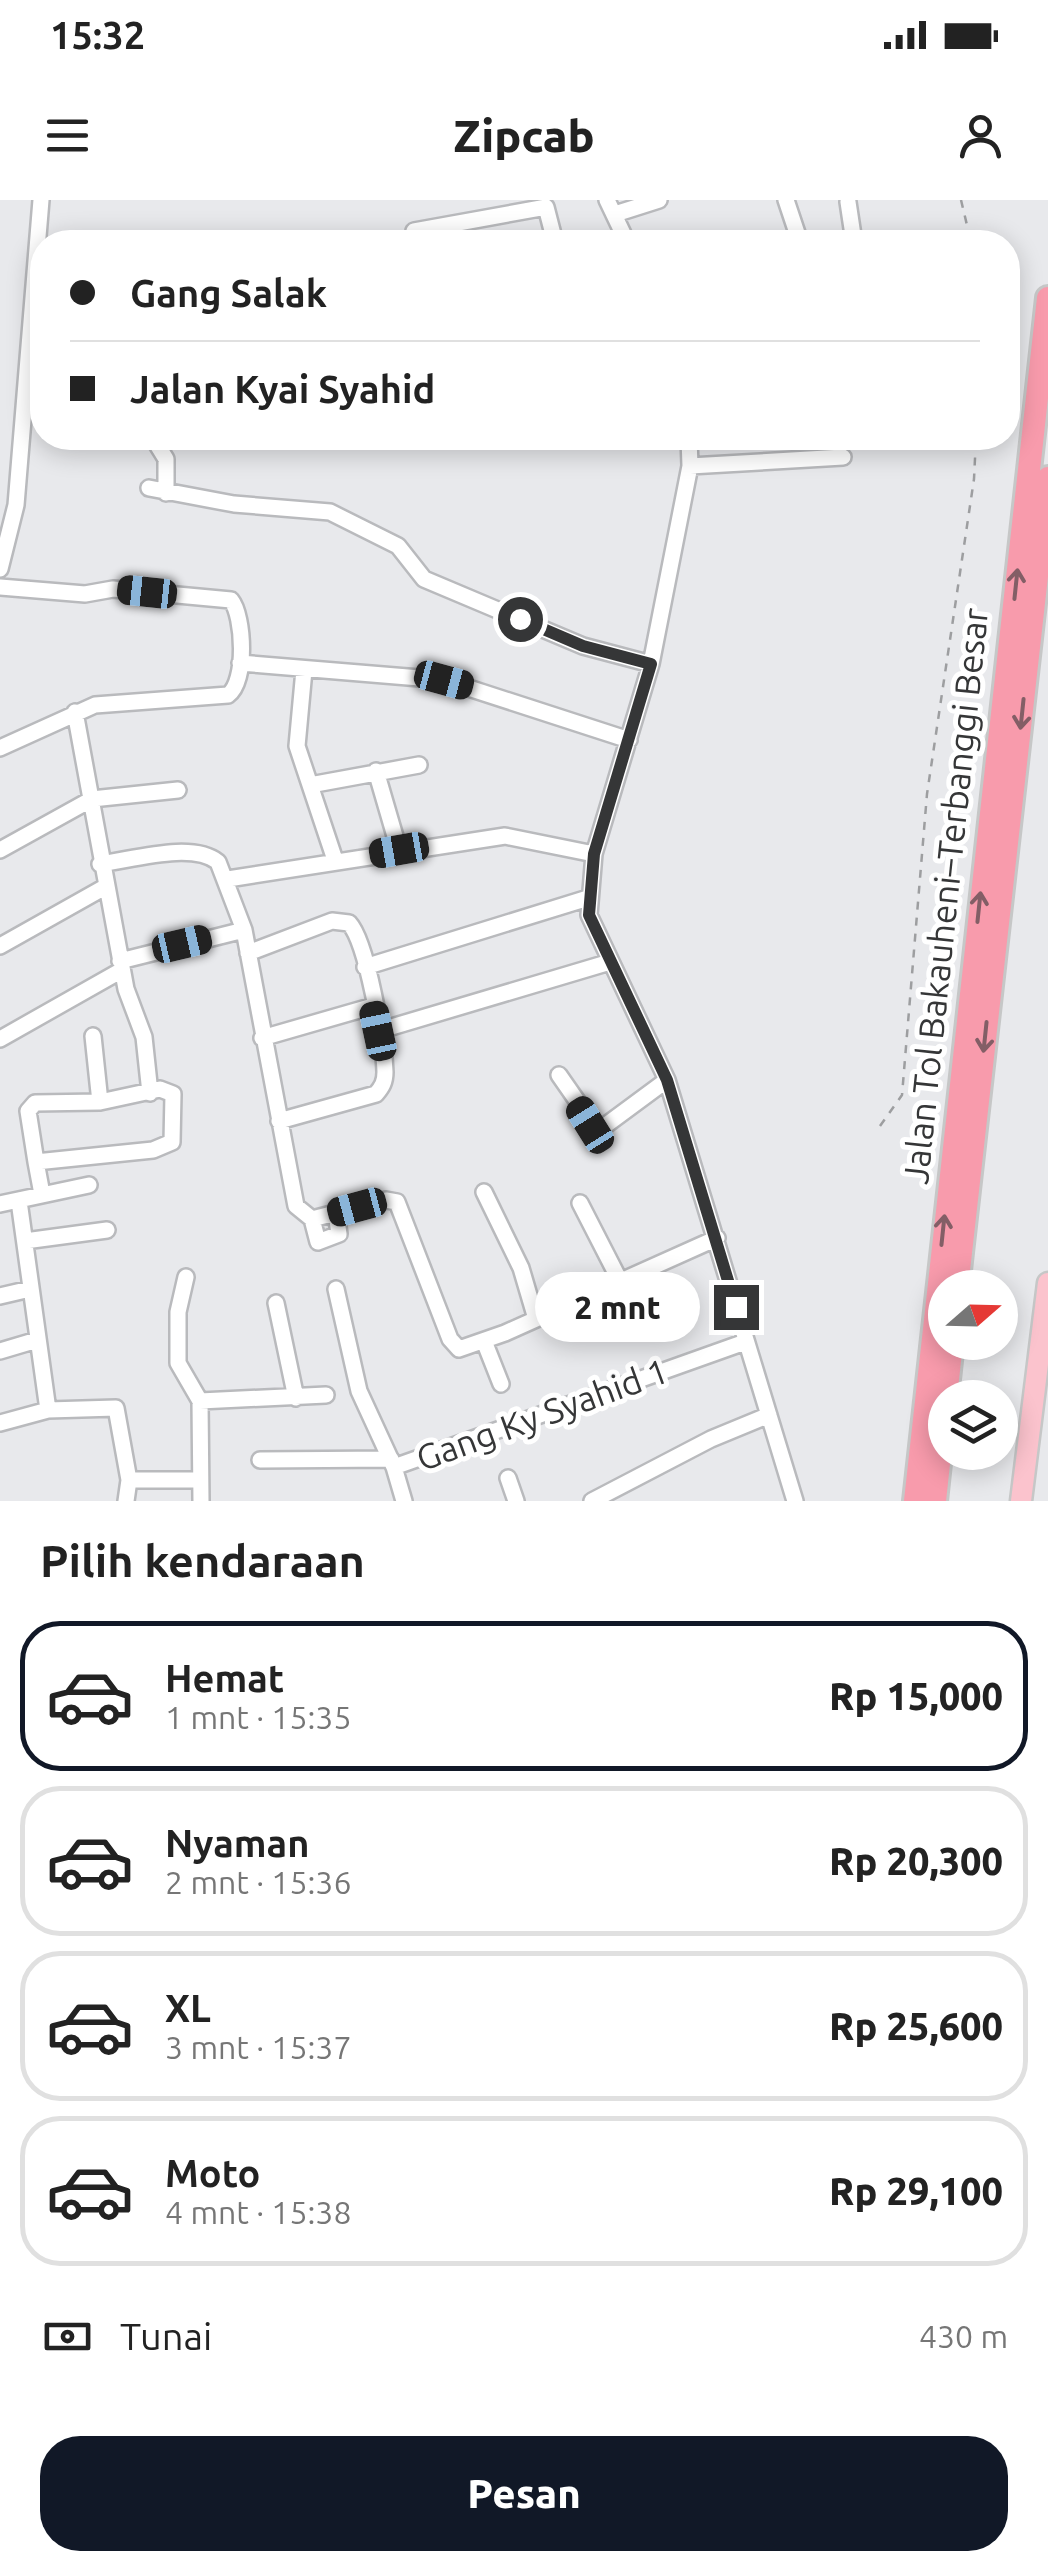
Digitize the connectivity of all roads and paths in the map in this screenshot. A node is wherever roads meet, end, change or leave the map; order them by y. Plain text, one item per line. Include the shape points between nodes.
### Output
1 (41, 200) edge
2 (659, 200) edge
3 (786, 200) edge
4 (960, 200) edge
5 (848, 202) edge
6 (546, 203) edge
7 (611, 207) edge
8 (38, 230) edge
9 (419, 230) edge
10 (553, 230) edge
11 (622, 230) edge
12 (796, 230) edge
13 (852, 230) edge
14 (968, 230) edge
15 (1048, 298) edge
16 (30, 326) edge
17 (24, 394) junction
18 (30, 395) edge
19 (164, 450) edge
20 (689, 450) edge
21 (975, 450) edge
22 (843, 457) dead end
23 (690, 466) junction
24 (1048, 478) edge
25 (149, 488) dead end
26 (166, 493) junction
27 (0, 569) edge
28 (0, 587) edge
29 (240, 664) junction
30 (651, 664) junction
31 (304, 670) junction
32 (75, 712) junction
33 (630, 740) junction
34 (0, 748) edge
35 (418, 765) dead end
36 (376, 772) junction
37 (310, 785) junction
38 (178, 790) dead end
39 (92, 798) junction
40 (0, 850) edge
41 (399, 850) junction
42 (594, 854) junction
43 (335, 860) junction
44 (100, 864) junction
45 (228, 879) junction
46 (105, 887) junction
47 (588, 898) junction
48 (244, 930) junction
49 (0, 946) edge
50 (248, 953) junction
51 (610, 962) junction
52 (121, 966) junction
53 (365, 967) junction
54 (373, 1006) junction
55 (378, 1031) junction
56 (93, 1036) dead end
57 (262, 1038) junction
58 (0, 1039) edge
59 (559, 1075) dead end
60 (667, 1080) junction
61 (150, 1093) junction
62 (100, 1102) junction
63 (279, 1121) junction
64 (880, 1126) dead end
65 (36, 1162) junction
66 (89, 1186) dead end
67 (484, 1192) dead end
68 (42, 1194) junction
69 (18, 1201) junction
70 (0, 1204) edge
71 (580, 1204) dead end
72 (336, 1213) junction
73 (312, 1219) junction
74 (107, 1230) dead end
75 (717, 1238) junction
76 (24, 1242) junction
77 (959, 1270) edge
78 (186, 1277) dead end
79 (620, 1282) junction
80 (1048, 1282) edge
81 (30, 1288) junction
82 (336, 1289) dead end
83 (0, 1296) edge
84 (276, 1302) dead end
85 (536, 1319) junction
86 (36, 1340) junction
87 (484, 1341) junction
88 (746, 1342) junction
89 (0, 1351) edge
90 (501, 1384) dead end
91 (326, 1395) dead end
92 (296, 1398) junction
93 (200, 1401) junction
94 (48, 1410) junction
95 (769, 1415) junction
96 (0, 1423) edge
97 (260, 1460) dead end
98 (393, 1463) junction
99 (939, 1470) edge
100 (508, 1478) dead end
101 (129, 1480) junction
102 (200, 1480) junction
103 (624, 1485) junction
104 (126, 1501) edge
105 (201, 1501) edge
106 (404, 1501) edge
107 (516, 1501) edge
108 (592, 1501) edge
109 (630, 1501) edge
110 (795, 1501) edge
111 (916, 1501) edge
112 (936, 1501) edge
113 (1021, 1501) edge

1 - 8 street
2 - 7 street
3 - 12 street
4 - 14 path
5 - 13 street
6 - 9 street
6 - 10 street
7 - 11 street
111 -> 15 highway, Jalan Tol Bakauheni–Terbanggi Besar
16 - 17 street
17 - 18 street
17 - 27 street via 16,506
19 - 26 street
20 - 23 street
21 - 64 path via 927,794 902,1095
22 - 23 street
23 - 30 street
24 -> 77 highway, Jalan Tol Bakauheni–Terbanggi Besar
25 - 26 street
26 - 30 street via 330,512 398,546 424,579 583,646
28 - 29 street via 85,594 114,588 231,600
29 - 31 street
29 - 32 street via 238,684 228,694 113,701
30 - 33 street
31 - 33 street via 444,680
31 - 37 street via 298,746
32 - 34 street
32 - 39 street
33 - 42 street
35 - 36 street
36 - 37 street
36 - 41 street
37 - 43 street
38 - 39 street
39 - 40 street
39 - 44 street
41 - 42 street via 505,836
41 - 43 street
42 - 47 street
43 - 45 street
44 - 45 street via 202,854 218,862
44 - 46 street
45 - 48 street
46 - 49 street
46 - 52 street
47 - 51 street
47 - 53 street
48 - 50 street
48 - 52 street
50 - 53 street via 341,920 355,928
50 - 57 street
51 - 55 street
51 - 60 street
52 - 58 street
52 - 61 street via 144,1036
53 - 54 street
54 - 55 street
54 - 57 street
55 - 63 street via 384,1072 376,1094
56 - 62 street
57 - 63 street
59 - 60 street via 598,1131
60 - 75 street
61 - 62 street
61 - 65 street via 173,1094 174,1133 165,1147
62 - 65 street via 30,1106
63 - 73 street via 292,1196 301,1214
65 - 68 street
66 - 68 street
67 - 85 street via 521,1268
68 - 69 street
69 - 70 street
69 - 76 street
71 - 79 street
72 - 73 street
72 - 73 street via 339,1234 318,1242
72 - 87 street via 396,1202 450,1339 459,1348
74 - 76 street
75 - 79 street
75 - 88 street
76 - 81 street
78 - 93 street via 178,1363
79 - 85 street
80 - 113 main road
81 - 83 street
81 - 86 street
82 - 98 street via 360,1391
84 - 92 street
85 - 87 street
86 - 89 street
86 - 94 street
87 - 90 street
88 - 95 street
88 - 98 street, Gang Ky Syahid 1
91 - 92 street
92 - 93 street
93 - 102 street
94 - 96 street
94 - 101 street via 116,1408
95 - 103 street
95 - 110 street
97 - 98 street, Gang Ky Syahid 1
98 - 106 street
99 - 112 highway
100 - 107 street
101 - 102 street
101 - 104 street
102 - 105 street
103 - 108 street
103 - 109 street

